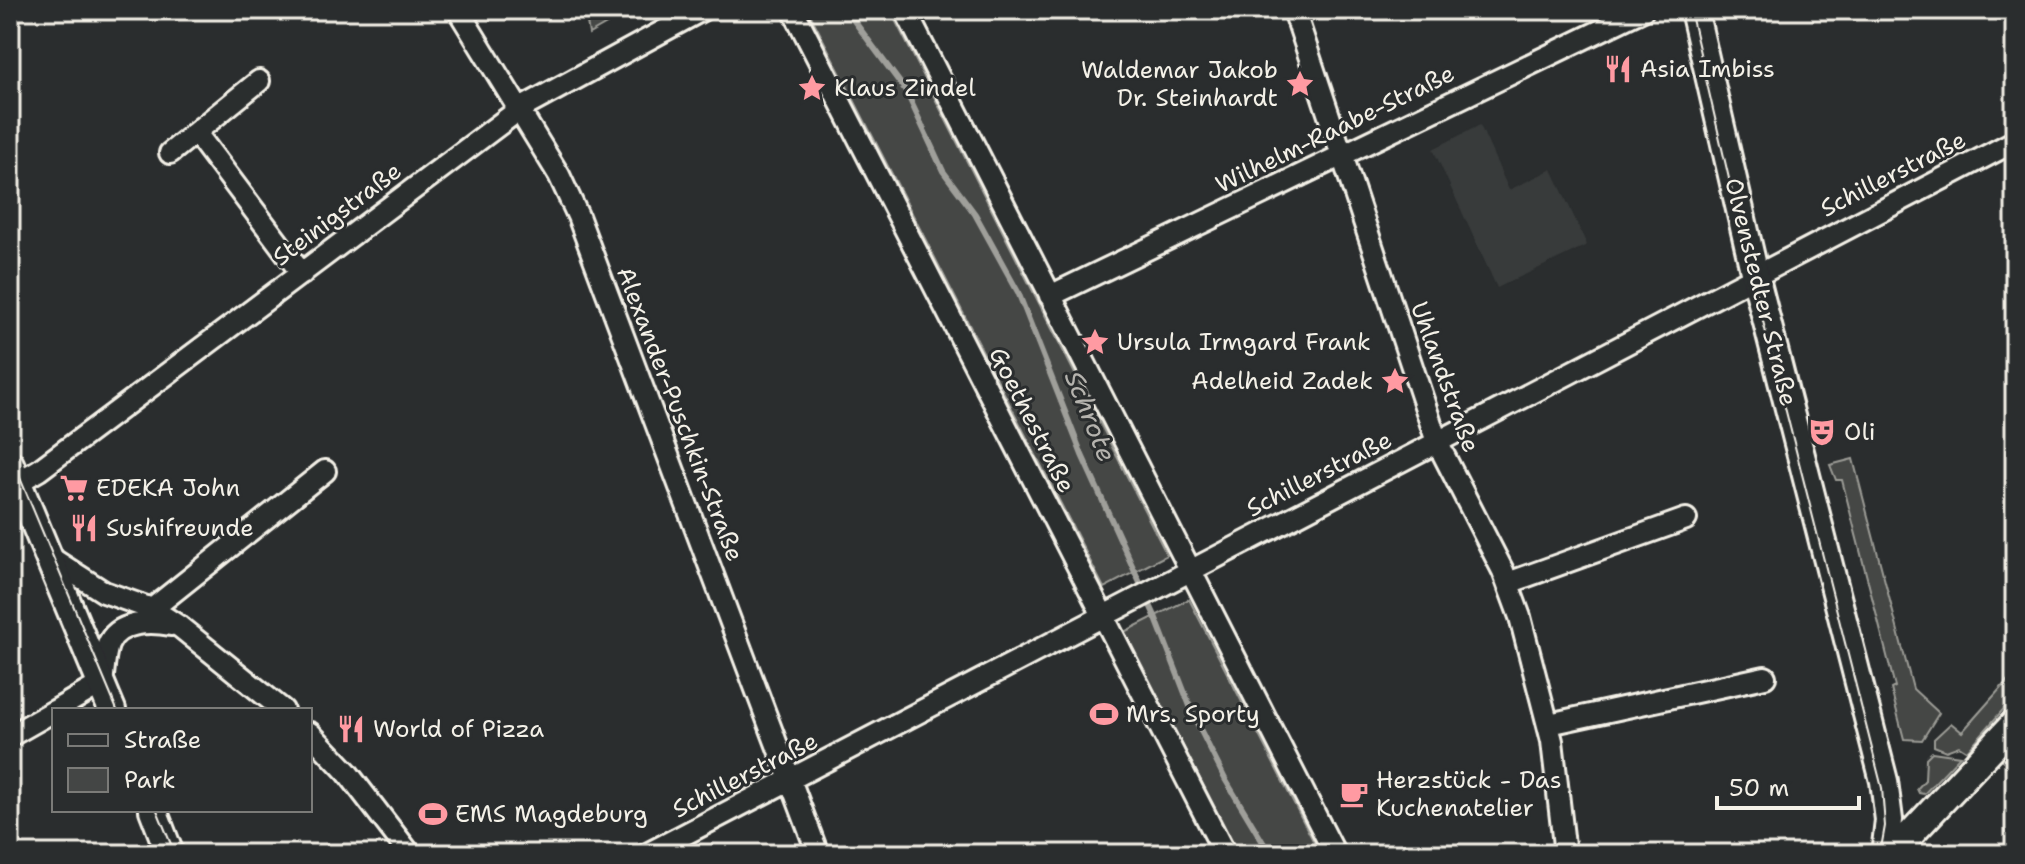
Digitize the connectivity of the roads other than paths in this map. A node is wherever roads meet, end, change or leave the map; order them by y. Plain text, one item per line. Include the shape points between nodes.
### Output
1 (458, 10) edge
2 (702, 10) edge
3 (793, 10) edge
4 (905, 10) edge
5 (1294, 10) edge
6 (1643, 10) edge
7 (1694, 10) edge
8 (259, 81) dead end
9 (520, 109) junction
10 (196, 133) junction
11 (2015, 141) edge
12 (170, 153) dead end
13 (1340, 156) junction
14 (302, 274) junction
15 (1755, 275) junction
16 (1050, 296) junction
17 (1437, 442) junction
18 (325, 471) dead end
19 (13, 478) edge
20 (1686, 519) dead end
21 (51, 558) junction
22 (1190, 570) junction
23 (1508, 583) junction
24 (152, 609) junction
25 (1103, 617) junction
26 (180, 627) junction
27 (1765, 677) dead end
28 (102, 683) junction
29 (58, 708) edge
30 (111, 708) edge
31 (281, 708) edge
32 (52, 712) edge
33 (2015, 723) edge
34 (1549, 724) junction
35 (312, 735) edge
36 (10, 736) edge
37 (790, 780) junction
38 (154, 812) edge
39 (170, 854) edge
40 (410, 854) edge
41 (647, 854) edge
42 (818, 854) edge
43 (1225, 854) edge
44 (1335, 854) edge
45 (1565, 854) edge
46 (1885, 854) edge
47 (1892, 854) edge

1 - 9 street, Alexander-Puschkin-Straße
2 - 9 street, Steinigstraße
3 - 25 street, Goethestraße
4 - 16 street
5 - 13 street, Uhlandstraße
6 - 13 street, Wilhelm-Raabe-Straße
7 - 15 street, Olvenstedter Straße
8 - 10 street
9 - 14 street, Steinigstraße
9 - 37 street, Alexander-Puschkin-Straße via 559,175 583,230
10 - 12 street
10 - 14 street
11 - 15 street, Schillerstraße
13 - 16 street, Wilhelm-Raabe-Straße
13 - 17 street, Uhlandstraße
14 - 19 street, Steinigstraße
15 - 17 street, Schillerstraße
15 - 46 street, Olvenstedter Straße via 1887,793
16 - 22 street
17 - 22 street, Schillerstraße
17 - 23 street, Uhlandstraße
18 - 24 street
19 - 21 street
20 - 23 street
21 - 24 street via 104,592
21 - 28 street
22 - 25 street, Schillerstraße
22 - 44 street
23 - 34 street, Uhlandstraße
24 - 26 street
25 - 37 street, Schillerstraße
25 - 43 street, Goethestraße
26 - 28 street via 154,622 120,631 108,643
26 - 31 street
27 - 34 street
28 - 29 street
28 - 30 street
32 - 36 street
33 - 47 street
34 - 45 street, Uhlandstraße
35 - 40 street
37 - 41 street, Schillerstraße
37 - 42 street, Alexander-Puschkin-Straße
38 - 39 street

